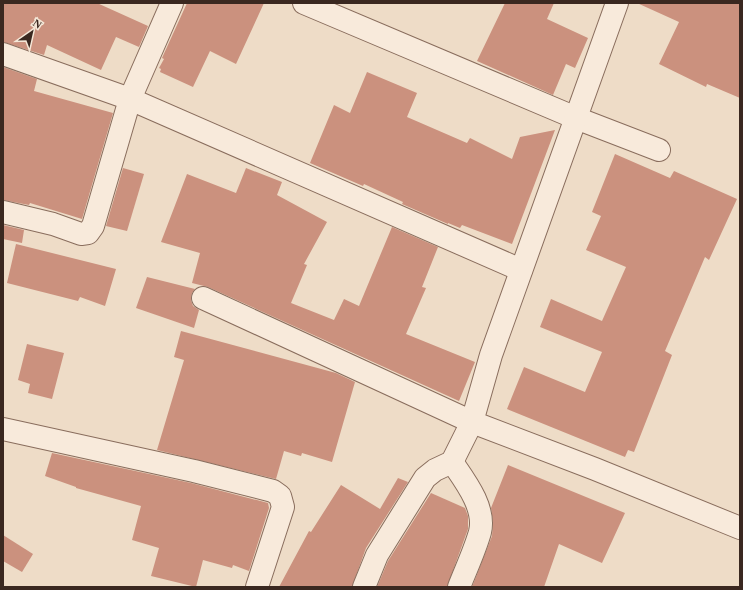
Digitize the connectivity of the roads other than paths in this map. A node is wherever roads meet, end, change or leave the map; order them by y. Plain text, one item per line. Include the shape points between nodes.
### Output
1 (172, 3) edge
2 (304, 3) edge
3 (618, 3) edge
4 (3, 54) edge
5 (130, 99) junction
6 (576, 118) junction
7 (659, 150) dead end
8 (3, 212) edge
9 (521, 270) junction
10 (203, 298) dead end
11 (472, 422) junction
12 (3, 429) edge
13 (452, 462) junction
14 (740, 528) edge
15 (257, 587) edge
16 (364, 587) edge
17 (460, 587) edge

1 - 5 street
2 - 6 street
3 - 6 street
4 - 5 street
5 - 8 street via 93,226 88,233 81,234 53,224
5 - 9 street
6 - 7 street
6 - 9 street
9 - 11 street via 491,355
10 - 11 street
11 - 13 street
11 - 14 street via 596,468
12 - 15 street via 273,491 280,496 283,507
13 - 16 street via 425,478 377,555
13 - 17 street via 472,491 478,508 480,531

